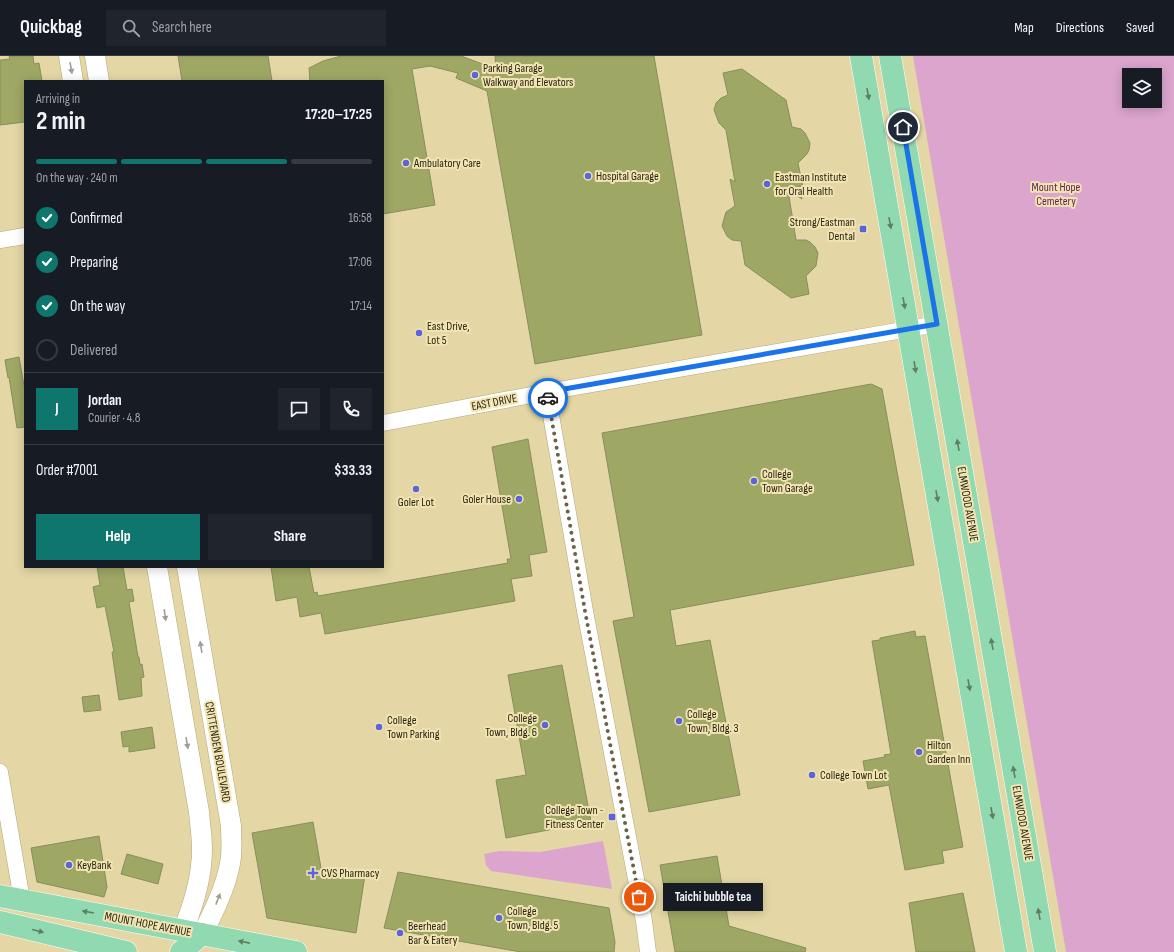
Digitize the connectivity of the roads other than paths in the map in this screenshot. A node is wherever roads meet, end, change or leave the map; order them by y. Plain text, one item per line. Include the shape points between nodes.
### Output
1 (69, 56) edge
2 (95, 56) edge
3 (861, 56) edge
4 (890, 56) edge
5 (73, 80) edge
6 (99, 80) edge
7 (24, 236) edge
8 (0, 240) edge
9 (937, 324) junction
10 (909, 329) junction
11 (547, 392) junction
12 (384, 423) edge
13 (157, 568) edge
14 (187, 568) edge
15 (206, 678) junction
16 (176, 682) junction
17 (0, 772) edge
18 (0, 896) edge
19 (22, 900) junction
20 (0, 922) edge
21 (192, 932) junction
22 (126, 952) edge
23 (172, 952) edge
24 (181, 952) edge
25 (296, 952) edge
26 (648, 952) edge
27 (1016, 952) edge
28 (1045, 952) edge

1 -> 5 street
2 - 6 street
3 -> 10 main road
4 - 9 main road, ELMWOOD AVENUE
7 - 8 street
9 - 10 street, EAST DRIVE
28 -> 9 main road, ELMWOOD AVENUE
10 - 11 street, EAST DRIVE
10 -> 27 main road
11 - 12 street, EAST DRIVE
11 - 26 street
13 -> 16 street
15 -> 14 street, CRITTENDEN BOULEVARD
15 - 16 street
21 -> 15 street, CRITTENDEN BOULEVARD via 211,916 224,884 231,859 232,842
16 -> 21 street via 199,812 202,849 199,881 190,914
17 - 19 street
18 - 19 main road, MOUNT HOPE AVENUE
21 -> 19 main road, MOUNT HOPE AVENUE
20 -> 22 main road
21 - 23 main road
21 - 24 main road
25 -> 21 main road, MOUNT HOPE AVENUE

